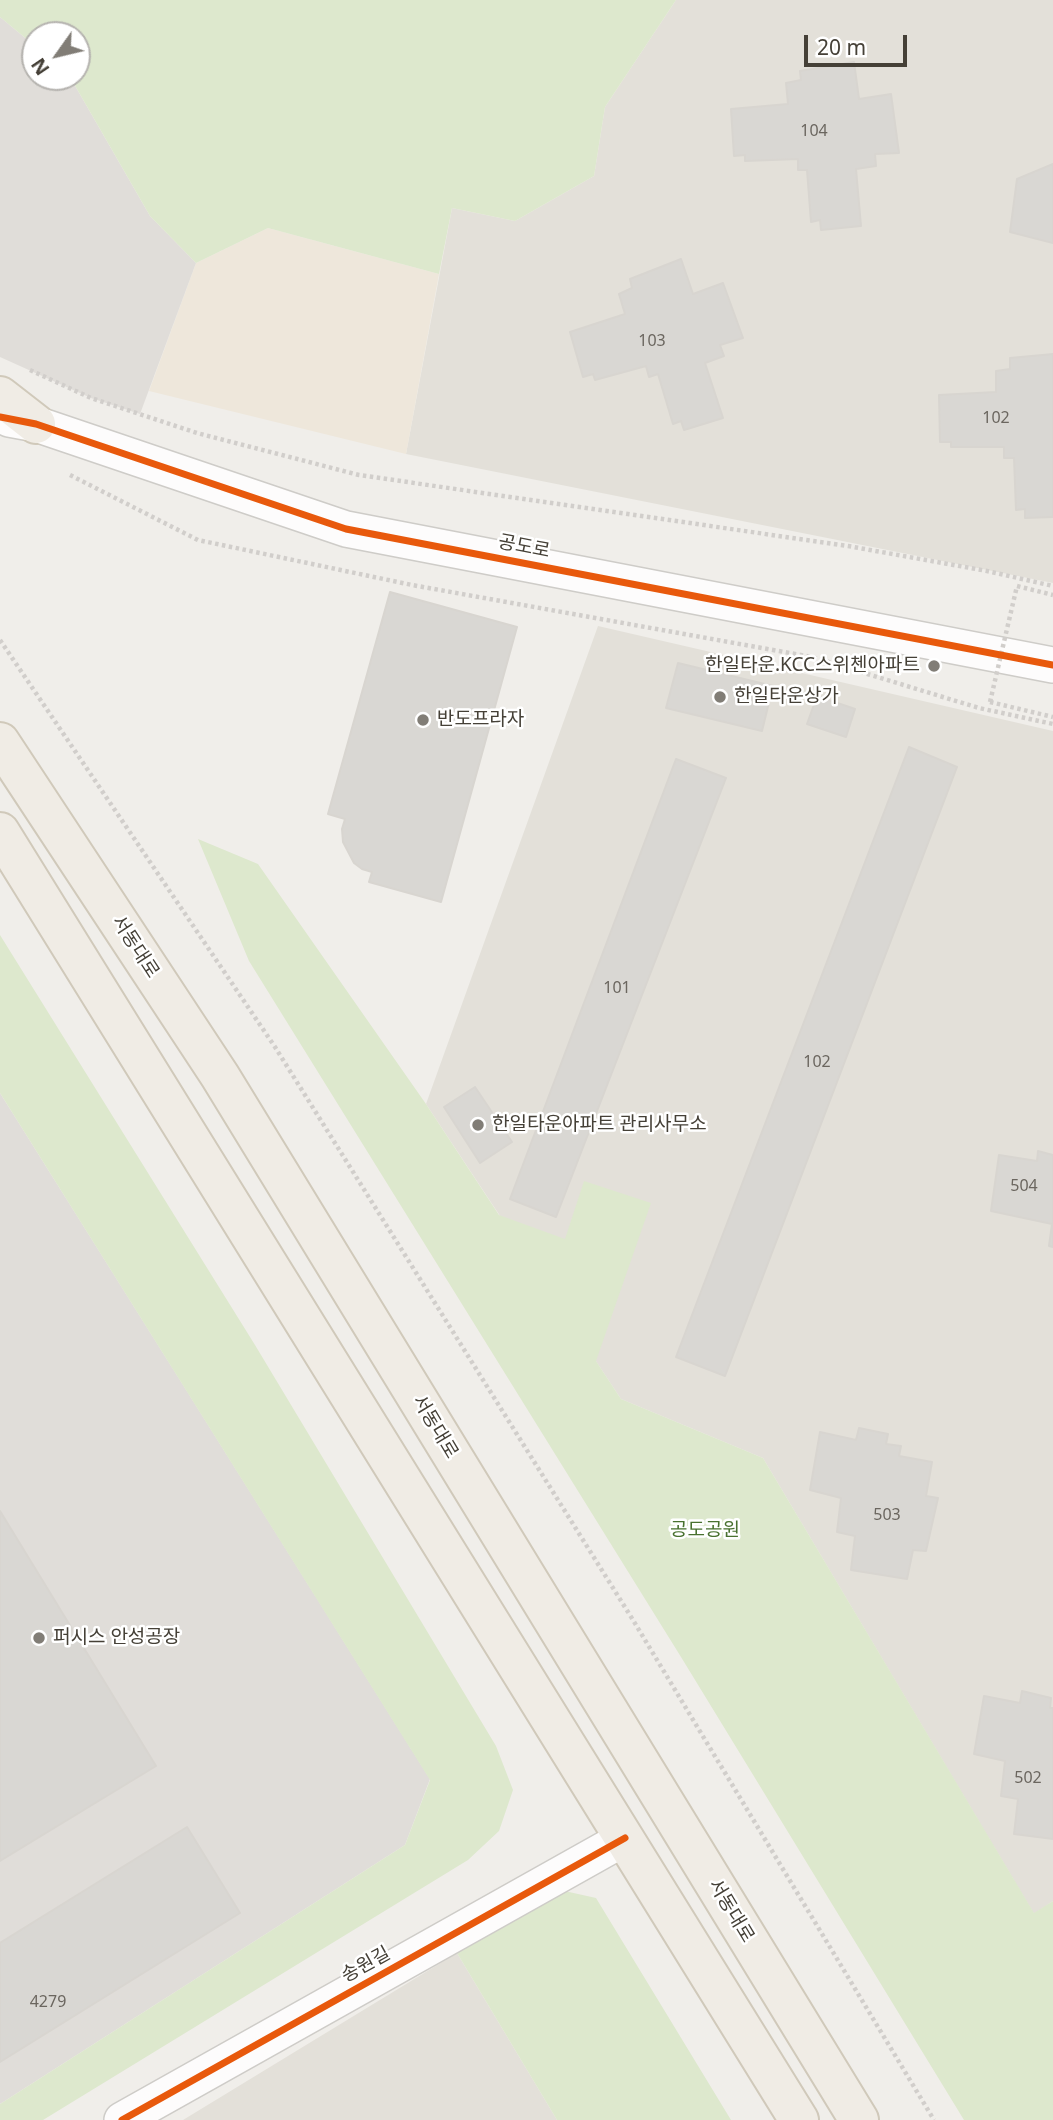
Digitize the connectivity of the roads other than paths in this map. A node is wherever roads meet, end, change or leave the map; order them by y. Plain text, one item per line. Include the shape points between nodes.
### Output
1 (0, 396) edge
2 (12, 422) edge
3 (1053, 665) edge
4 (0, 742) edge
5 (0, 832) edge
6 (625, 1838) junction
7 (122, 2120) edge
8 (799, 2120) edge
9 (859, 2120) edge

1 - 2 main road
2 - 3 street, 공도로 via 346,529
4 - 9 main road, 서동대로 via 220,1076
5 - 6 main road
6 - 7 street, 송원길
6 - 8 main road

